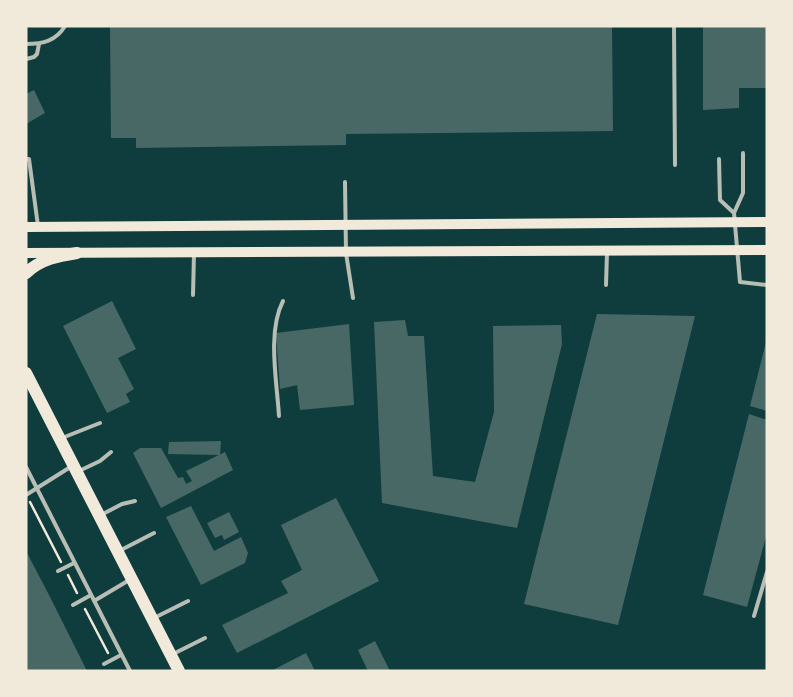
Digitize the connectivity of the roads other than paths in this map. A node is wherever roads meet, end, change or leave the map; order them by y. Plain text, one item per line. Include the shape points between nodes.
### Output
1 (65, 26) edge
2 (674, 26) edge
3 (26, 44) edge
4 (39, 44) junction
5 (26, 59) edge
6 (743, 153) dead end
7 (26, 154) edge
8 (28, 159) edge
9 (719, 159) dead end
10 (675, 165) dead end
11 (345, 182) dead end
12 (734, 217) junction
13 (767, 222) edge
14 (346, 224) junction
15 (38, 226) junction
16 (26, 227) edge
17 (736, 250) junction
18 (767, 250) edge
19 (608, 251) junction
20 (26, 253) edge
21 (77, 253) junction
22 (194, 253) junction
23 (346, 253) junction
24 (26, 273) edge
25 (606, 285) dead end
26 (767, 285) edge
27 (193, 295) dead end
28 (353, 298) dead end
29 (283, 301) dead end
30 (26, 362) edge
31 (28, 377) edge
32 (279, 416) dead end
33 (100, 423) dead end
34 (61, 439) junction
35 (111, 452) dead end
36 (26, 468) edge
37 (76, 468) junction
38 (37, 488) junction
39 (26, 495) edge
40 (135, 502) dead end
41 (100, 515) junction
42 (154, 533) dead end
43 (119, 551) junction
44 (74, 562) junction
45 (58, 571) dead end
46 (767, 572) edge
47 (132, 578) junction
48 (91, 595) junction
49 (94, 601) junction
50 (188, 601) dead end
51 (73, 605) dead end
52 (754, 616) dead end
53 (153, 618) junction
54 (205, 638) dead end
55 (171, 654) junction
56 (121, 655) junction
57 (104, 664) dead end
58 (130, 671) edge
59 (179, 671) edge

1 - 4 lane via 53,39
2 - 10 lane
3 - 4 lane
4 - 5 lane via 34,57
6 - 12 lane via 743,193
7 - 8 lane
8 - 15 lane
9 - 12 lane via 720,200
11 - 14 lane
12 - 13 main road
12 - 14 main road
12 - 17 lane
14 - 15 main road
14 - 23 lane
15 - 16 main road
17 - 18 main road
17 - 19 main road
17 - 26 lane via 740,282
19 - 23 main road
19 - 25 lane
20 - 21 main road
21 - 22 main road
21 - 24 main road via 52,257
22 - 23 main road
22 - 27 lane
23 - 28 lane
29 - 32 lane via 274,329
30 - 31 main road
31 - 34 main road
33 - 34 lane
34 - 37 main road
35 - 37 lane via 100,461
36 - 38 lane
37 - 38 lane
37 - 41 main road
38 - 39 lane
38 - 44 lane
40 - 41 lane via 122,504
41 - 43 main road
42 - 43 lane
43 - 47 main road
44 - 45 lane
44 - 48 lane
46 - 52 lane
47 - 49 lane
47 - 53 main road
48 - 49 lane
48 - 51 lane
49 - 56 lane
50 - 53 lane
53 - 55 main road
54 - 55 lane
55 - 59 main road
56 - 57 lane
56 - 58 lane

